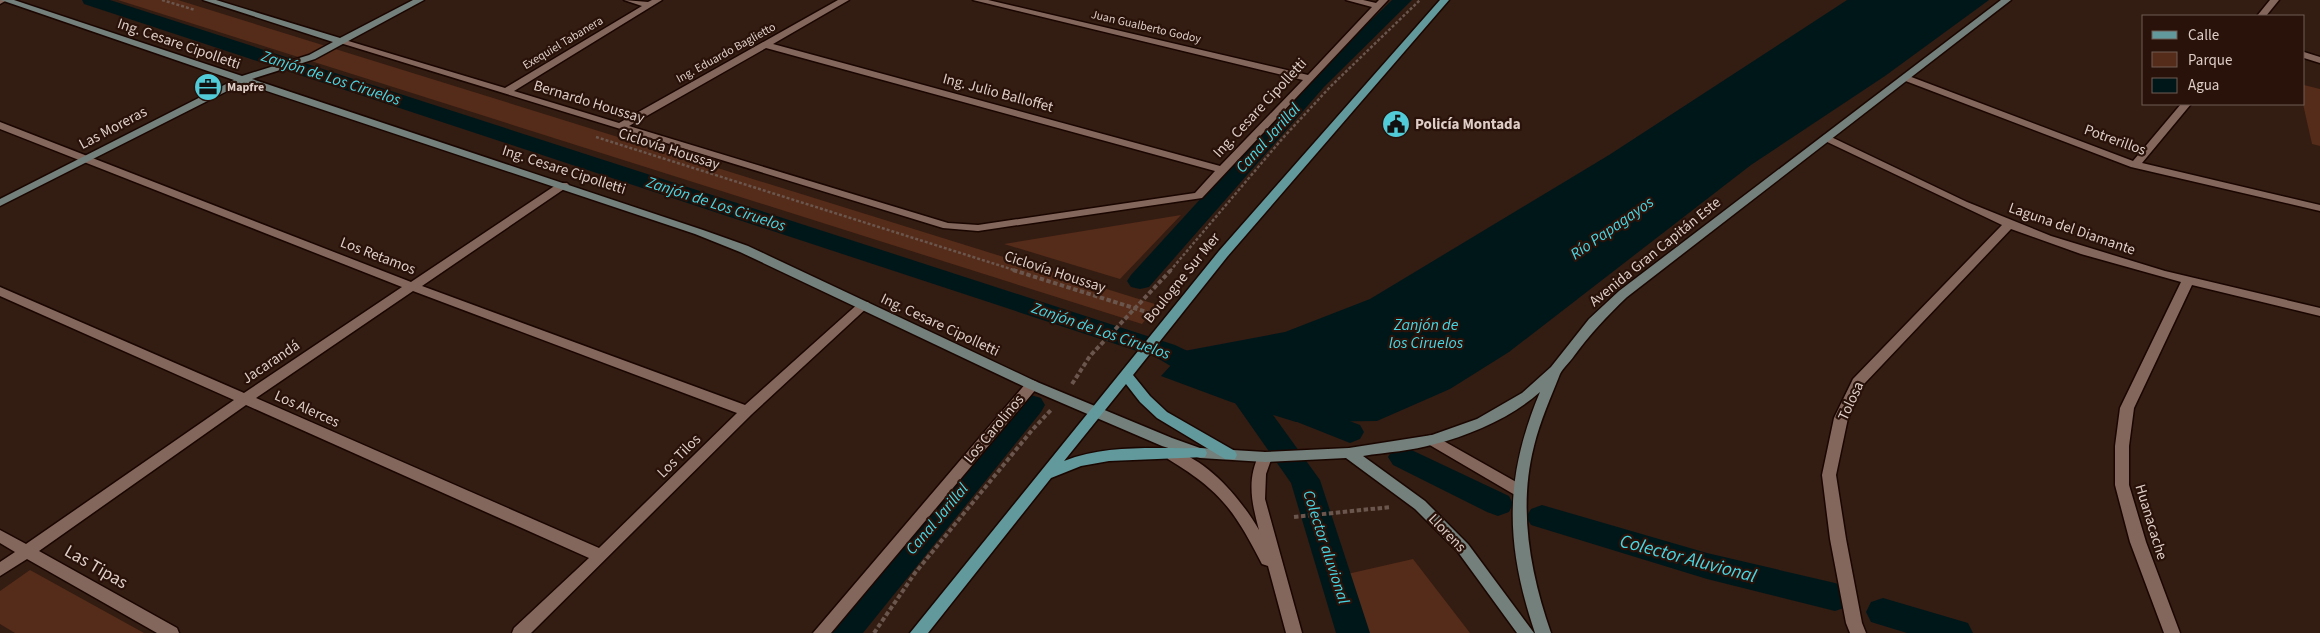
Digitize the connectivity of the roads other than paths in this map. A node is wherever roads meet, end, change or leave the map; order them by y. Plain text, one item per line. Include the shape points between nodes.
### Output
1 (2, 0) edge
2 (207, 0) edge
3 (420, 0) edge
4 (628, 0) edge
5 (658, 0) edge
6 (845, 0) edge
7 (977, 0) edge
8 (1350, 0) edge
9 (1445, 0) edge
10 (2007, 0) edge
11 (2275, 0) edge
12 (1381, 3) edge
13 (649, 5) junction
14 (2262, 15) edge
15 (342, 42) junction
16 (765, 45) junction
17 (2305, 55) edge
18 (2320, 60) edge
19 (1309, 78) junction
20 (1906, 78) junction
21 (241, 80) junction
22 (506, 92) junction
23 (2185, 105) edge
24 (0, 125) edge
25 (620, 127) junction
26 (1828, 138) junction
27 (86, 160) junction
28 (2135, 165) junction
29 (1222, 170) junction
30 (563, 185) junction
31 (0, 203) edge
32 (2320, 208) edge
33 (2009, 224) junction
34 (962, 229) joint
35 (2188, 281) junction
36 (413, 286) junction
37 (0, 291) edge
38 (864, 305) junction
39 (2320, 312) edge
40 (1556, 370) junction
41 (1126, 375) junction
42 (1032, 385) junction
43 (245, 399) junction
44 (747, 411) junction
45 (1096, 413) junction
46 (1433, 440) junction
47 (1349, 452) junction
48 (1200, 453) junction
49 (1173, 454) junction
50 (1230, 455) junction
51 (1269, 458) junction
52 (1044, 475) junction
53 (1520, 491) junction
54 (0, 536) edge
55 (26, 550) junction
56 (601, 556) junction
57 (0, 570) edge
58 (1279, 582) junction
59 (171, 633) edge
60 (520, 633) edge
61 (821, 633) edge
62 (918, 633) edge
63 (1294, 633) edge
64 (1526, 633) edge
65 (1543, 633) edge
66 (1858, 633) edge
67 (2172, 633) edge

1 - 21 street, Ing. Cesare Cipolletti
2 - 15 street, Bernardo Houssay
3 - 15 street, Las Moreras
4 - 13 street
5 - 13 street, Exequiel Tabanera
6 - 16 street, Ing. Eduardo Baglietto
7 - 19 street, Juan Gualberto Godoy
8 - 12 street
9 - 41 main road, Boulogne Sur Mer via 1223,254
10 - 20 street, Avenida Gran Capitán Este
11 - 14 street
12 - 19 street, Ing. Cesare Cipolletti
13 - 22 street, Exequiel Tabanera
15 - 21 street, Las Moreras via 312,56
15 - 22 street, Bernardo Houssay
16 - 25 street, Ing. Eduardo Baglietto
16 - 29 street, Ing. Julio Balloffet
17 - 18 street
19 - 29 street, Ing. Cesare Cipolletti
20 - 26 street, Avenida Gran Capitán Este
20 - 28 street, Potrerillos
21 - 27 street, Las Moreras
21 - 30 street, Ing. Cesare Cipolletti
22 - 25 street, Bernardo Houssay
23 - 28 street
24 - 27 street, Los Retamos
25 - 34 street, Bernardo Houssay
26 - 33 street, Laguna del Diamante
26 - 40 street, Avenida Gran Capitán Este via 1623,294 1593,322
27 - 31 street, Las Moreras
27 - 36 street, Los Retamos
28 - 32 street, Potrerillos
29 - 34 street, Ing. Cesare Cipolletti via 1198,196
30 - 36 street, Jacarandá
30 - 38 street, Ing. Cesare Cipolletti via 744,249
33 - 35 street, Laguna del Diamante via 2101,257
33 - 66 street, Tolosa via 1858,382 1841,418 1830,475 1838,539
35 - 39 street, Laguna del Diamante
35 - 67 street, Huanacache via 2127,408 2122,446 2122,485 2127,504
36 - 43 street, Jacarandá
36 - 44 street, Los Retamos
37 - 43 street, Los Alerces
38 - 42 street, Ing. Cesare Cipolletti
38 - 44 street, Los Tilos
40 - 46 street, Avenida Gran Capitán Este via 1507,409 1468,429
40 - 53 street via 1527,447
41 - 45 main road, Boulogne Sur Mer
41 - 50 main road via 1162,415
42 - 45 street, Ing. Cesare Cipolletti
42 - 61 street, Los Carolinos
43 - 55 street, Jacarandá
43 - 56 street, Los Alerces
44 - 56 street, Los Tilos
45 - 48 street, Avenida Gran Capitán Este
45 - 52 main road, Boulogne Sur Mer
46 - 47 street, Avenida Gran Capitán Este
46 - 53 street
47 - 51 street, Avenida Gran Capitán Este
47 - 64 street, Llorens via 1420,505 1463,548
48 - 49 main road
48 - 50 street, Avenida Gran Capitán Este
49 - 52 main road via 1099,457
49 - 58 street via 1225,493 1252,531
50 - 51 street, Avenida Gran Capitán Este
51 - 58 street via 1259,474 1258,499
52 - 62 main road, Boulogne Sur Mer
53 - 65 street via 1521,537 1528,582
54 - 55 street, Las Tipas
55 - 57 street, Jacarandá
55 - 59 street, Las Tipas
56 - 60 street, Los Tilos
58 - 63 street

